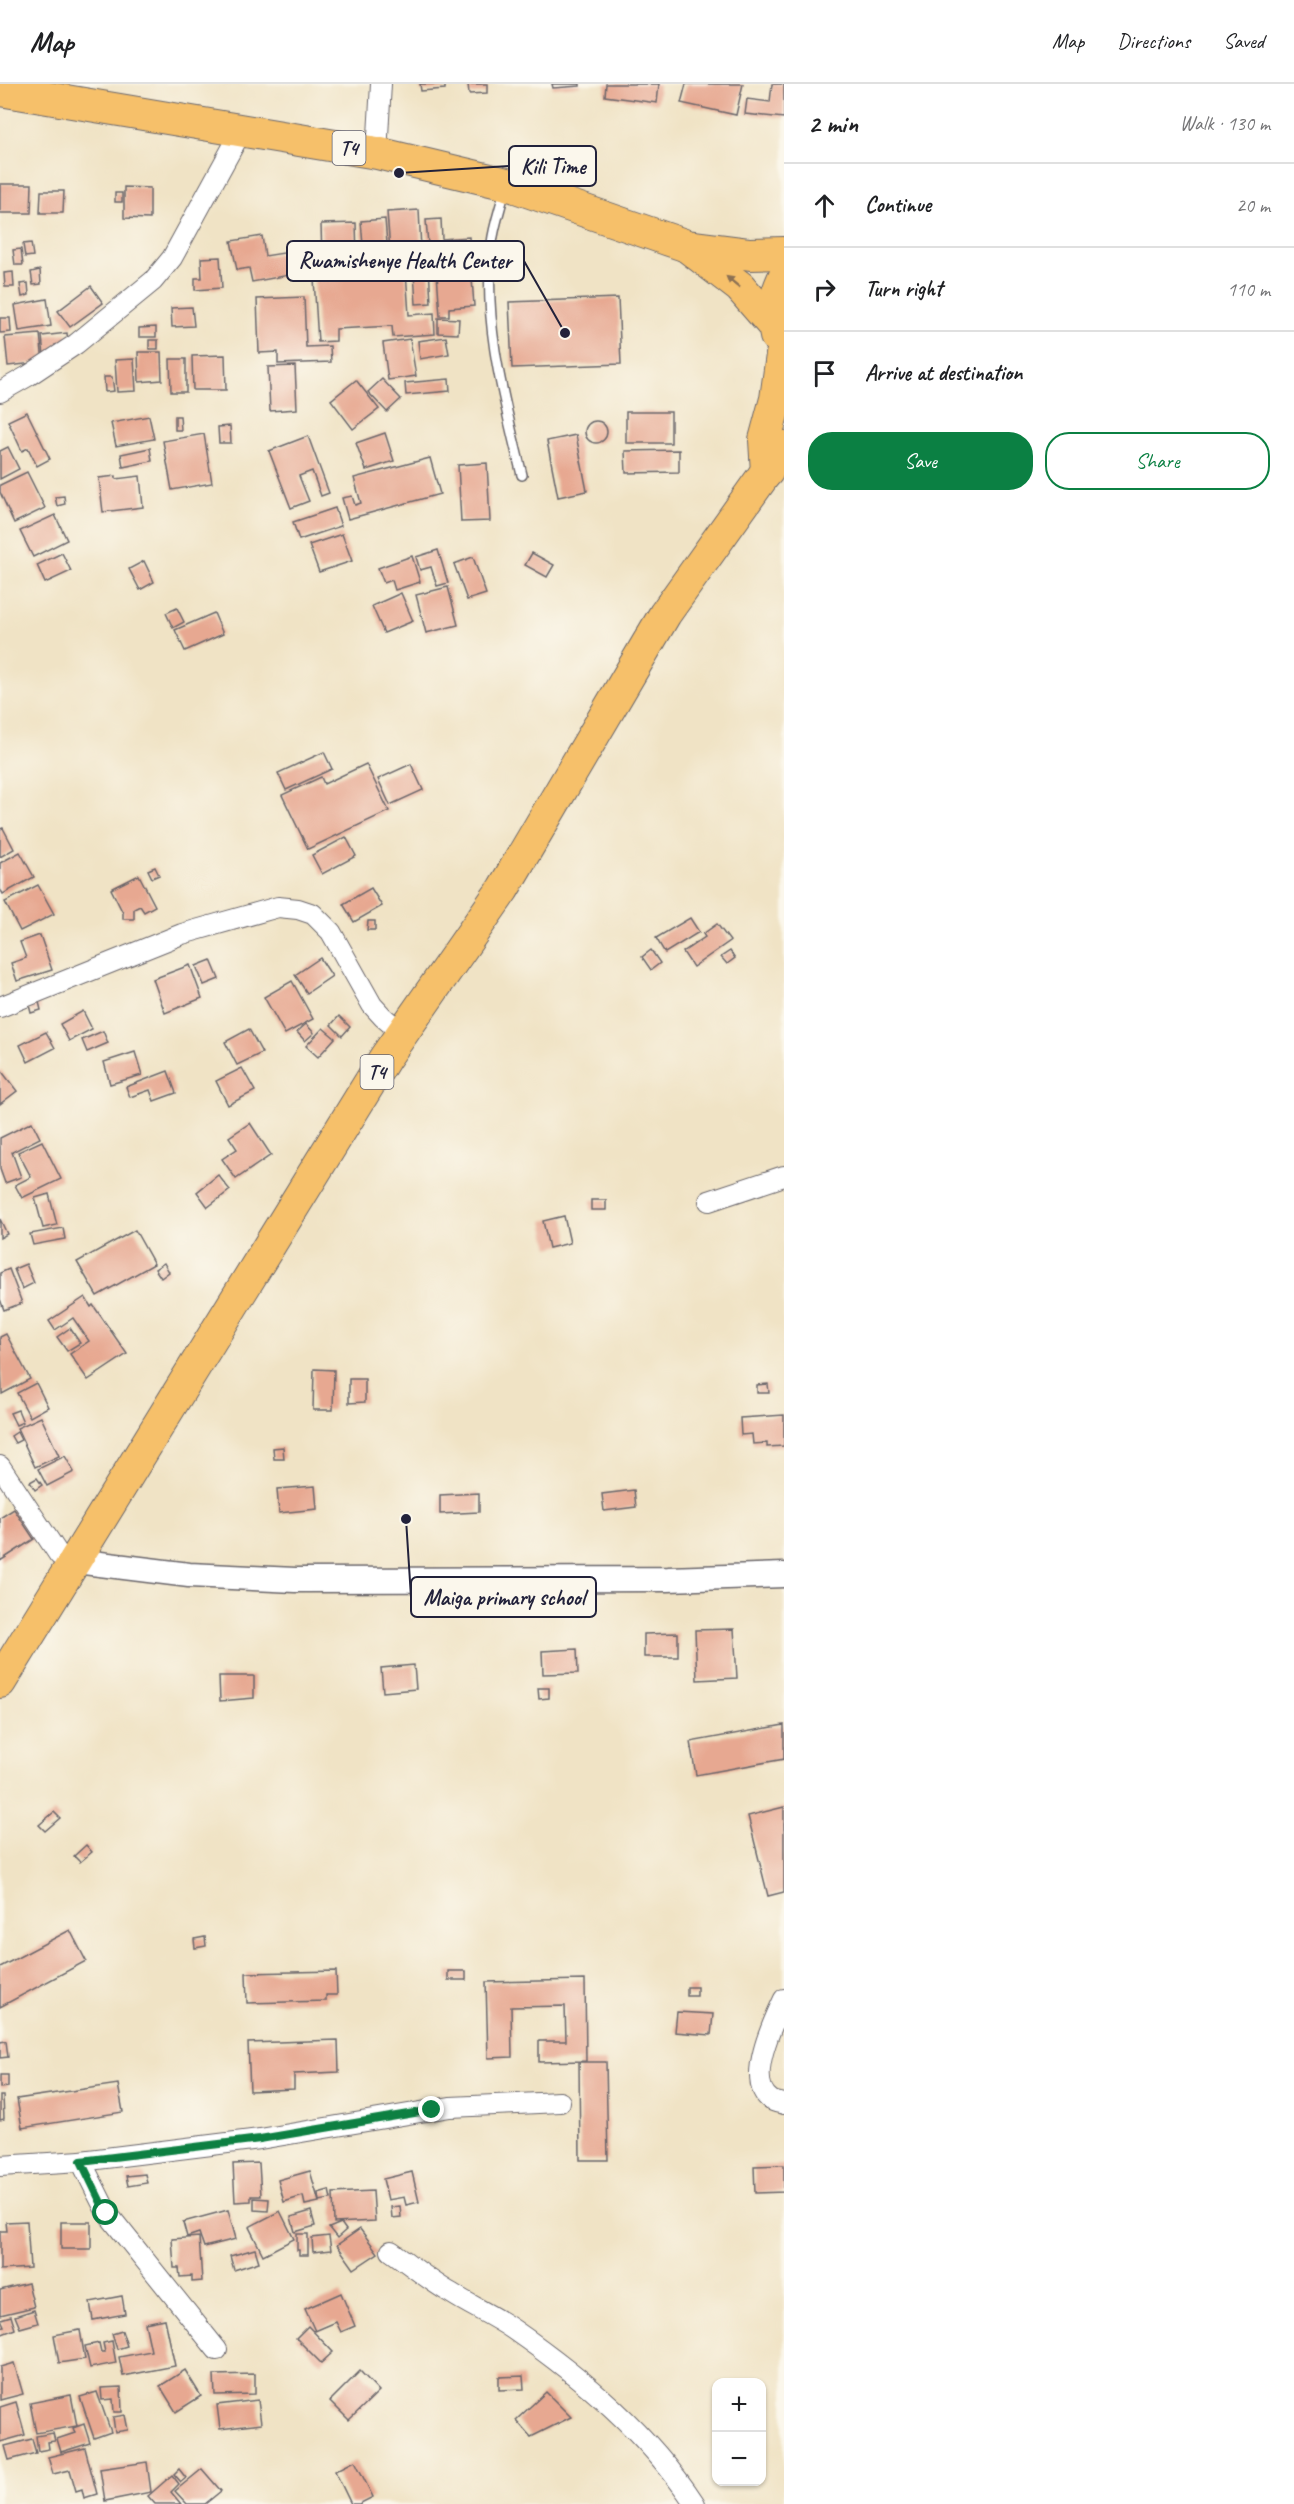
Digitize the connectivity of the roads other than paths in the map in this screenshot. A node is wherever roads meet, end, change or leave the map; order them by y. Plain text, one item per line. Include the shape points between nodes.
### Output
1 (381, 84) edge
2 (0, 90) edge
3 (242, 130) junction
4 (377, 153) junction
5 (507, 184) junction
6 (687, 246) junction
7 (784, 253) edge
8 (784, 277) edge
9 (773, 325) junction
10 (783, 356) edge
11 (0, 392) edge
12 (776, 460) edge
13 (522, 475) dead end
14 (0, 1008) edge
15 (402, 1033) junction
16 (784, 1176) edge
17 (709, 1201) dead end
18 (0, 1466) edge
19 (76, 1562) junction
20 (784, 1575) edge
21 (0, 1682) edge
22 (784, 1999) edge
23 (560, 2102) dead end
24 (784, 2104) edge
25 (81, 2161) junction
26 (0, 2166) edge
27 (391, 2251) dead end
28 (216, 2350) dead end
29 (695, 2504) edge

1 - 4 street
2 - 3 highway, T4
3 - 4 highway, T4
3 - 11 street via 172,258 153,281 76,344
4 - 5 highway, T4
5 - 6 highway, T4
5 - 13 lane via 492,242 489,291 495,347
6 - 7 highway, T4 via 750,254
9 -> 6 highway, T4 via 740,287
8 - 9 highway, T4 via 775,297
9 - 10 highway, T4
10 - 12 highway, T4 via 765,440
12 - 15 highway, T4 via 665,614 503,889
14 - 15 street via 182,934 278,908 298,909 313,914 331,932 372,1005
15 - 19 highway, T4
16 - 17 street
18 - 19 street via 59,1555
19 - 20 street via 189,1575 295,1580
19 - 21 highway, T4
22 - 24 street via 766,2044 759,2082 771,2100
23 - 25 street via 450,2107 298,2133
25 - 26 street
25 - 28 street via 106,2213
27 - 29 street via 449,2292 512,2329 584,2383 636,2430

